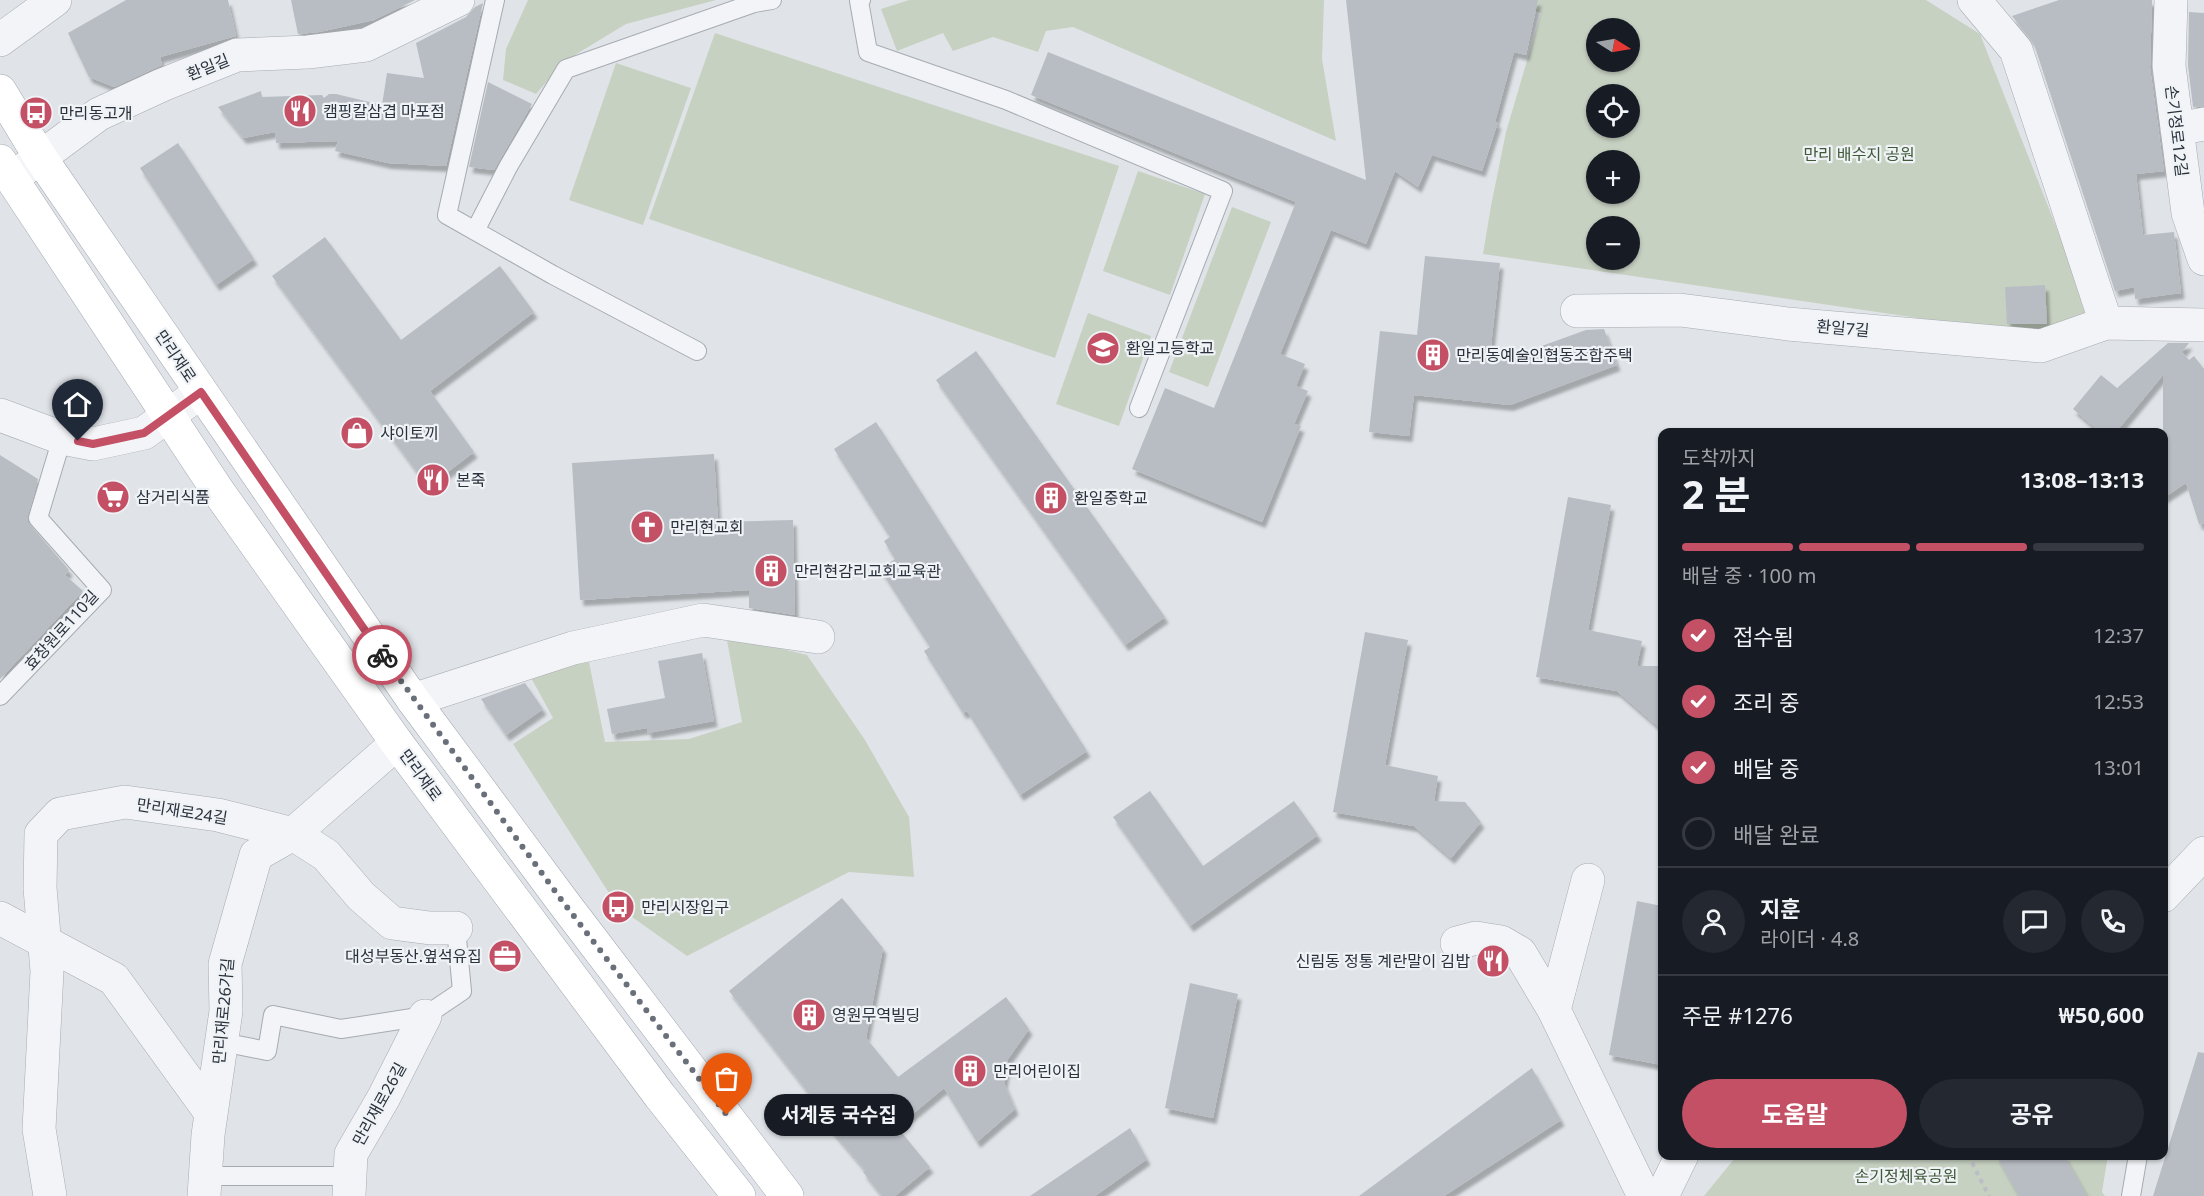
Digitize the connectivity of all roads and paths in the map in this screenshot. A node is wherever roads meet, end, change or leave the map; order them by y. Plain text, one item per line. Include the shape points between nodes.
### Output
1 (55, 0) edge
2 (458, 0) edge
3 (495, 0) edge
4 (772, 0) edge
5 (861, 0) edge
6 (1974, 0) edge
7 (2171, 0) edge
8 (0, 40) edge
9 (0, 91) edge
10 (2191, 127) edge
11 (40, 157) junction
12 (6, 170) edge
13 (475, 231) junction
14 (2204, 259) edge
15 (1577, 311) dead end
16 (2106, 323) junction
17 (2204, 325) edge
18 (697, 351) dead end
19 (201, 392) junction
20 (1139, 408) dead end
21 (0, 415) edge
22 (168, 415) junction
23 (62, 438) junction
24 (818, 638) dead end
25 (0, 696) edge
26 (413, 700) junction
27 (397, 743) junction
28 (294, 834) junction
29 (2204, 853) edge
30 (1588, 880) dead end
31 (2168, 891) edge
32 (0, 918) edge
33 (456, 928) joint
34 (1457, 943) dead end
35 (46, 956) junction
36 (1554, 1010) junction
37 (425, 1016) junction
38 (222, 1042) junction
39 (211, 1113) junction
40 (1680, 1160) edge
41 (1971, 1160) edge
42 (2137, 1160) edge
43 (205, 1186) edge
44 (349, 1186) edge
45 (50, 1196) edge
46 (739, 1196) edge
47 (787, 1196) edge
48 (1644, 1196) edge
49 (1662, 1196) edge
50 (1989, 1196) edge
51 (2131, 1196) edge

1 - 8 street
2 - 11 street, 환일길 via 366,45 237,55 99,114
3 - 13 lane via 447,215
4 - 13 lane via 566,69
5 - 20 lane via 868,52 1006,100 1223,191
6 - 16 street via 2016,50
7 - 10 street, 손기정로12길 via 2169,66
9 - 11 main road, 만리재로
10 - 14 street, 손기정로12길 via 2188,213
11 - 12 street, 환일길
11 - 19 main road, 만리재로
12 - 22 main road, 만리재로
13 - 18 lane
15 - 16 street, 환일7길 via 1680,310 1788,324 2041,346
16 - 17 street, 환일7길
19 - 22 street
19 - 26 main road, 만리재로
21 - 23 street
22 - 23 street via 144,433 93,444
22 - 27 main road, 만리재로
23 - 25 lane, 효창원로110길 via 38,518 102,590
24 - 26 street via 703,620 573,648
26 - 47 main road, 만리재로
27 - 28 street
27 - 46 main road, 만리재로
28 - 33 street, 만리재로24길 via 326,855 361,896 392,923
28 - 35 street, 만리재로24길 via 218,815 125,802 60,814 41,834 40,888
28 - 38 street, 만리재로26가길 via 256,855 225,964
29 - 31 street
30 - 36 street
32 - 35 street
33 - 37 lane, 만리재로26길 via 462,991
34 - 36 street via 1476,938 1501,942 1520,953
35 - 39 street via 114,979
35 - 45 street, 만리재로24길 via 39,1128
36 - 48 street
37 - 38 lane, 만리재로26길 via 341,1029 273,1015 267,1051
37 - 44 street, 만리재로26길 via 351,1154
38 - 39 street, 만리재로26가길
39 - 43 street, 만리재로26가길
40 - 49 street
41 - 50 path
42 - 51 lane
43 - 44 lane, 만리재로26가길

